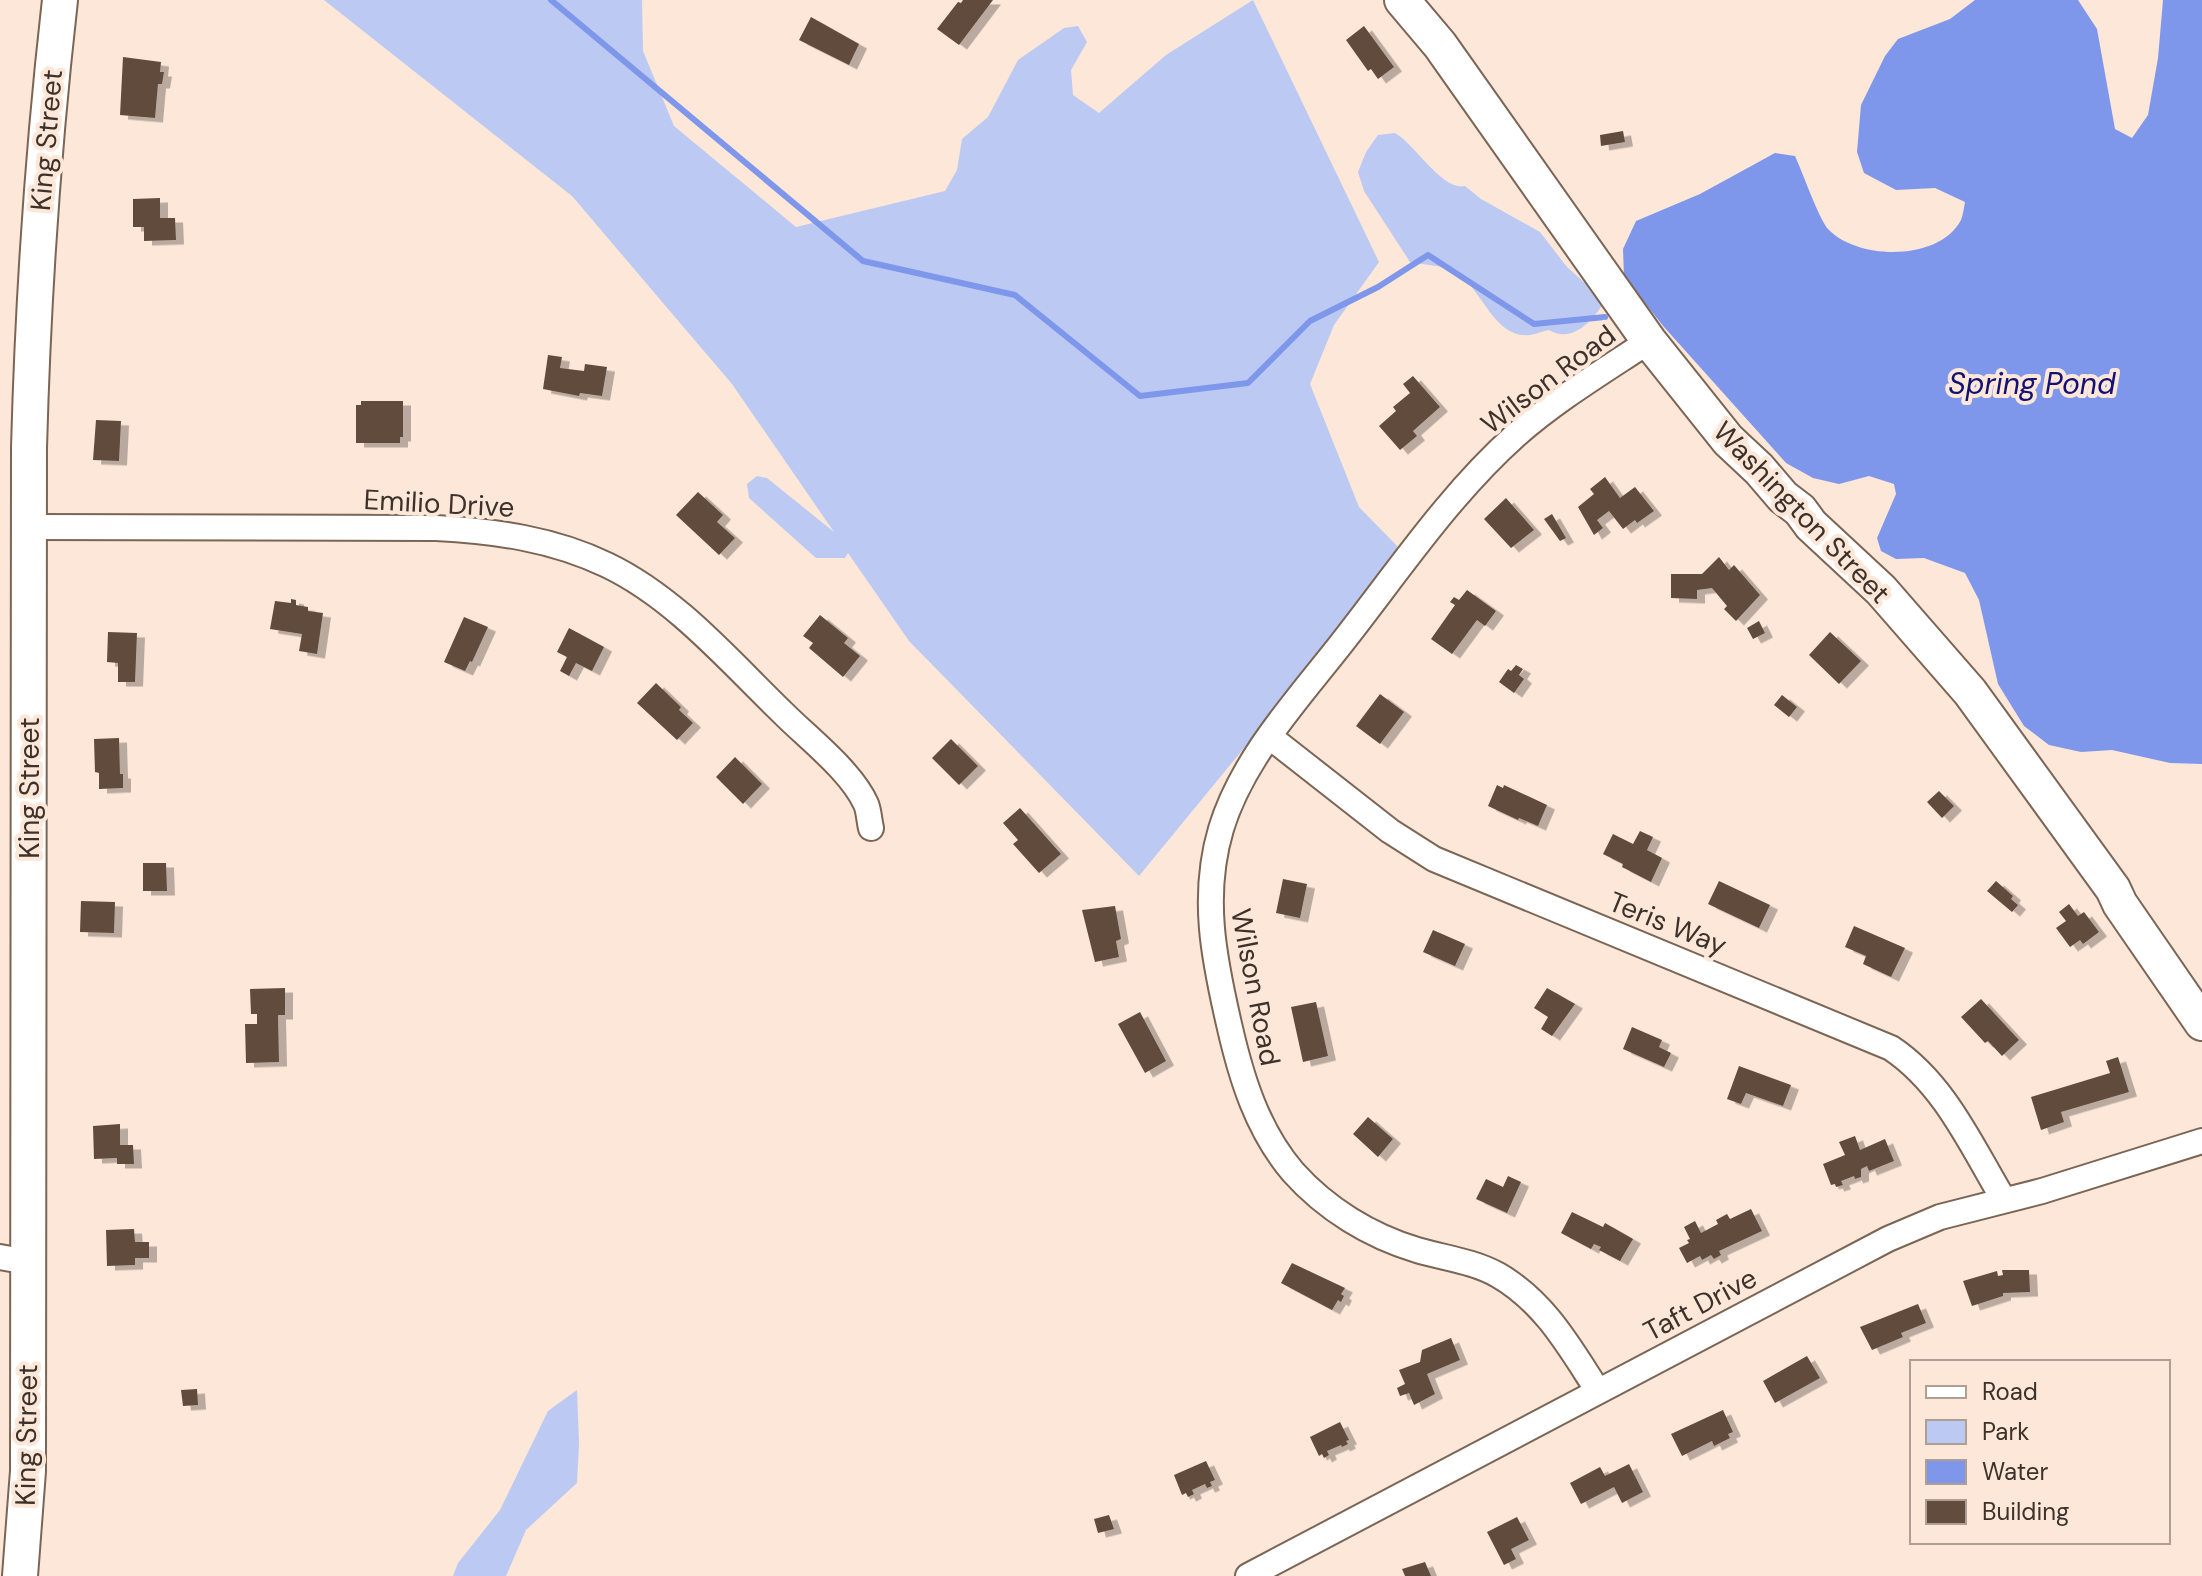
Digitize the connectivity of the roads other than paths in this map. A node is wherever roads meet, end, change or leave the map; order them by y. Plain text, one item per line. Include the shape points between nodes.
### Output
1 (60, 0) edge
2 (1402, 0) edge
3 (1649, 341) junction
4 (29, 527) junction
5 (1270, 737) junction
6 (871, 828) dead end
7 (2202, 1023) edge
8 (2202, 1141) edge
9 (2004, 1200) junction
10 (14, 1259) edge
11 (1598, 1391) junction
12 (20, 1576) edge
13 (1248, 1576) edge

1 - 4 main road, King Street via 40,199
2 - 3 main road, Washington Street via 1440,45
3 - 5 street, Wilson Road via 1567,395 1496,454 1436,521
3 - 7 main road, Washington Street via 1728,440 1881,590 1970,692 2113,889
4 - 6 street, Emilio Drive via 436,528 491,531 554,544 608,565 695,629 830,759 866,804
4 - 10 main road, King Street
5 - 9 street, Teris Way via 1434,859 1891,1048 1939,1092
5 - 11 street, Wilson Road via 1229,807 1215,855 1209,906 1215,959 1252,1104 1292,1171 1334,1209 1390,1241 1472,1264 1508,1282 1554,1324
8 - 9 street, Taft Drive
9 - 11 street, Taft Drive via 1940,1217 1888,1239
10 - 12 main road, King Street via 28,1471
11 - 13 street, Taft Drive

